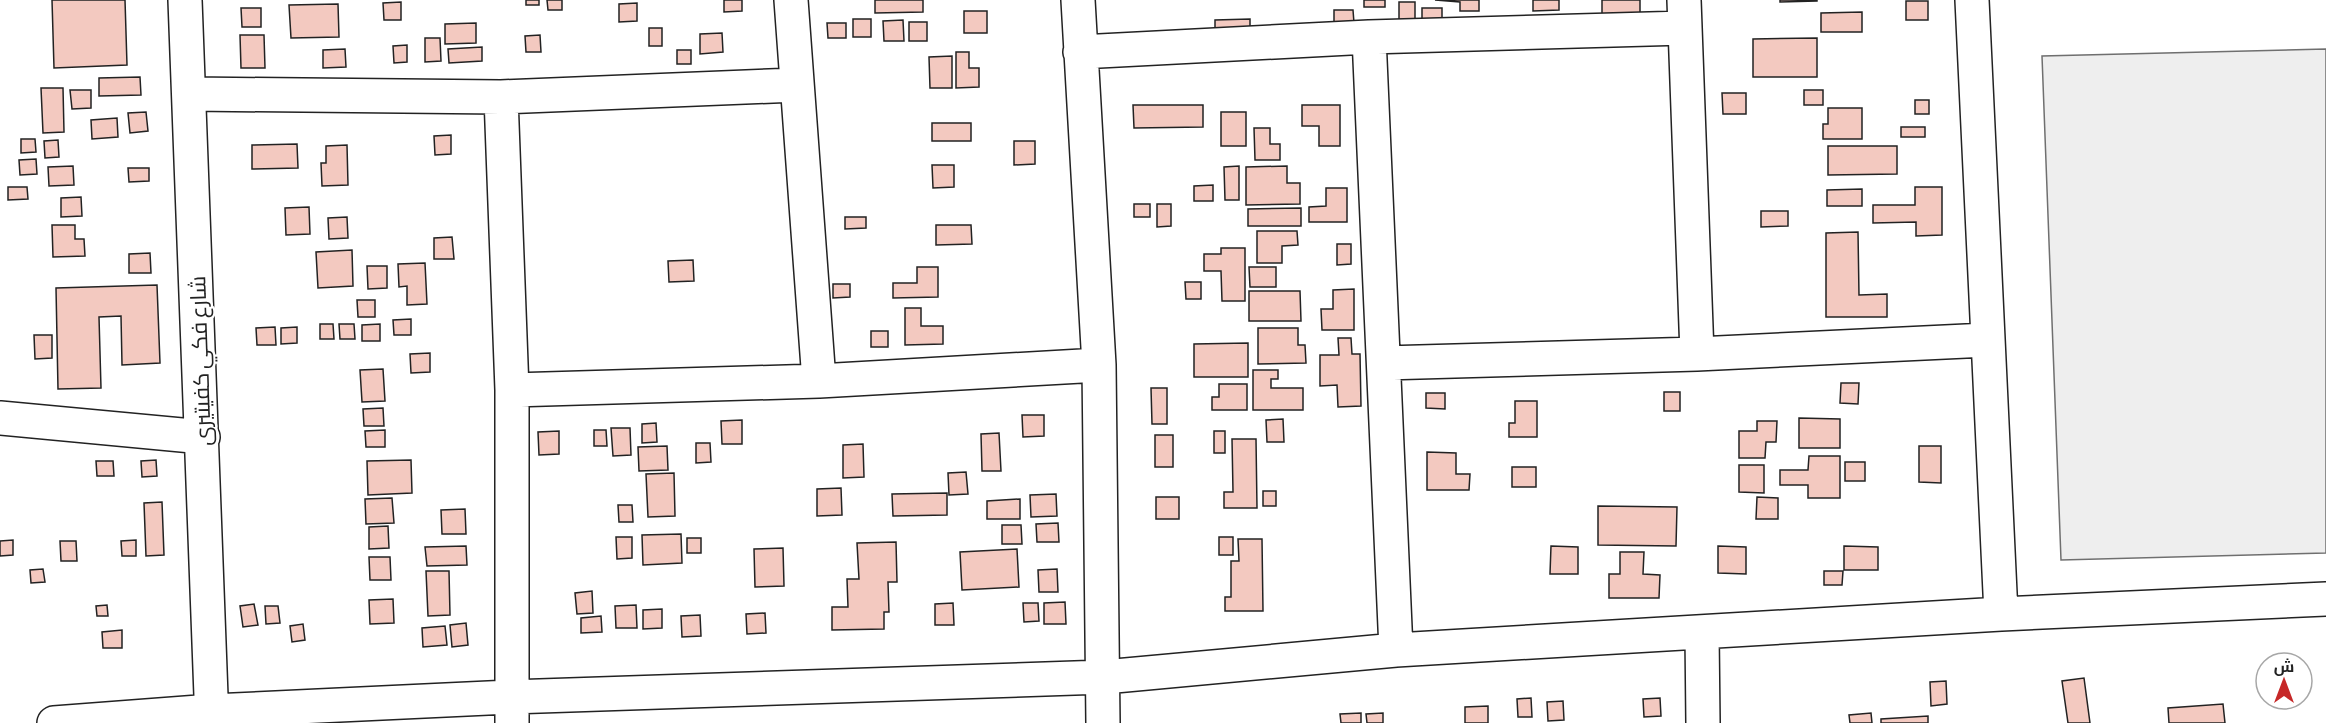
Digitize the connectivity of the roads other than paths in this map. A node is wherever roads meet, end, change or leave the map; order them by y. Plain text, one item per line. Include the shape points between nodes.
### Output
1 (185, 0) edge
2 (791, 0) edge
3 (1078, 0) edge
4 (1972, 0) edge
5 (1685, 14) edge
6 (1369, 37) junction
7 (1080, 52) junction
8 (796, 85) junction
9 (190, 94) junction
10 (501, 97) junction
11 (1987, 340) junction
12 (1697, 354) junction
13 (1384, 363) junction
14 (1099, 364) junction
15 (819, 381) junction
16 (512, 390) junction
17 (0, 418) edge
18 (203, 437) junction
19 (2326, 599) edge
20 (2001, 614) junction
21 (1702, 633) junction
22 (1396, 650) junction
23 (1104, 677) junction
24 (511, 710) edge
25 (212, 717) edge
26 (54, 723) edge
27 (1103, 723) edge
28 (1703, 723) edge

1 - 9 street, شارع فكي كفيتيرى
2 - 8 street
3 - 7 street
4 - 11 street
5 - 6 street
5 - 12 street
6 - 7 street
6 - 13 street
7 - 14 street
8 - 10 street
8 - 15 street
9 - 10 street
9 - 18 street, شارع فكي كفيتيرى
10 - 16 street
11 - 12 street
11 - 20 street
12 - 13 street
13 - 22 street
14 - 15 street
14 - 23 street
15 - 16 street
16 - 24 street
17 - 18 street
18 - 25 street, شارع فكي كفيتيرى
19 - 20 street
20 - 21 street
21 - 22 street
21 - 28 street
22 - 23 street
23 - 24 street
23 - 27 street
24 - 25 street
25 - 26 street

